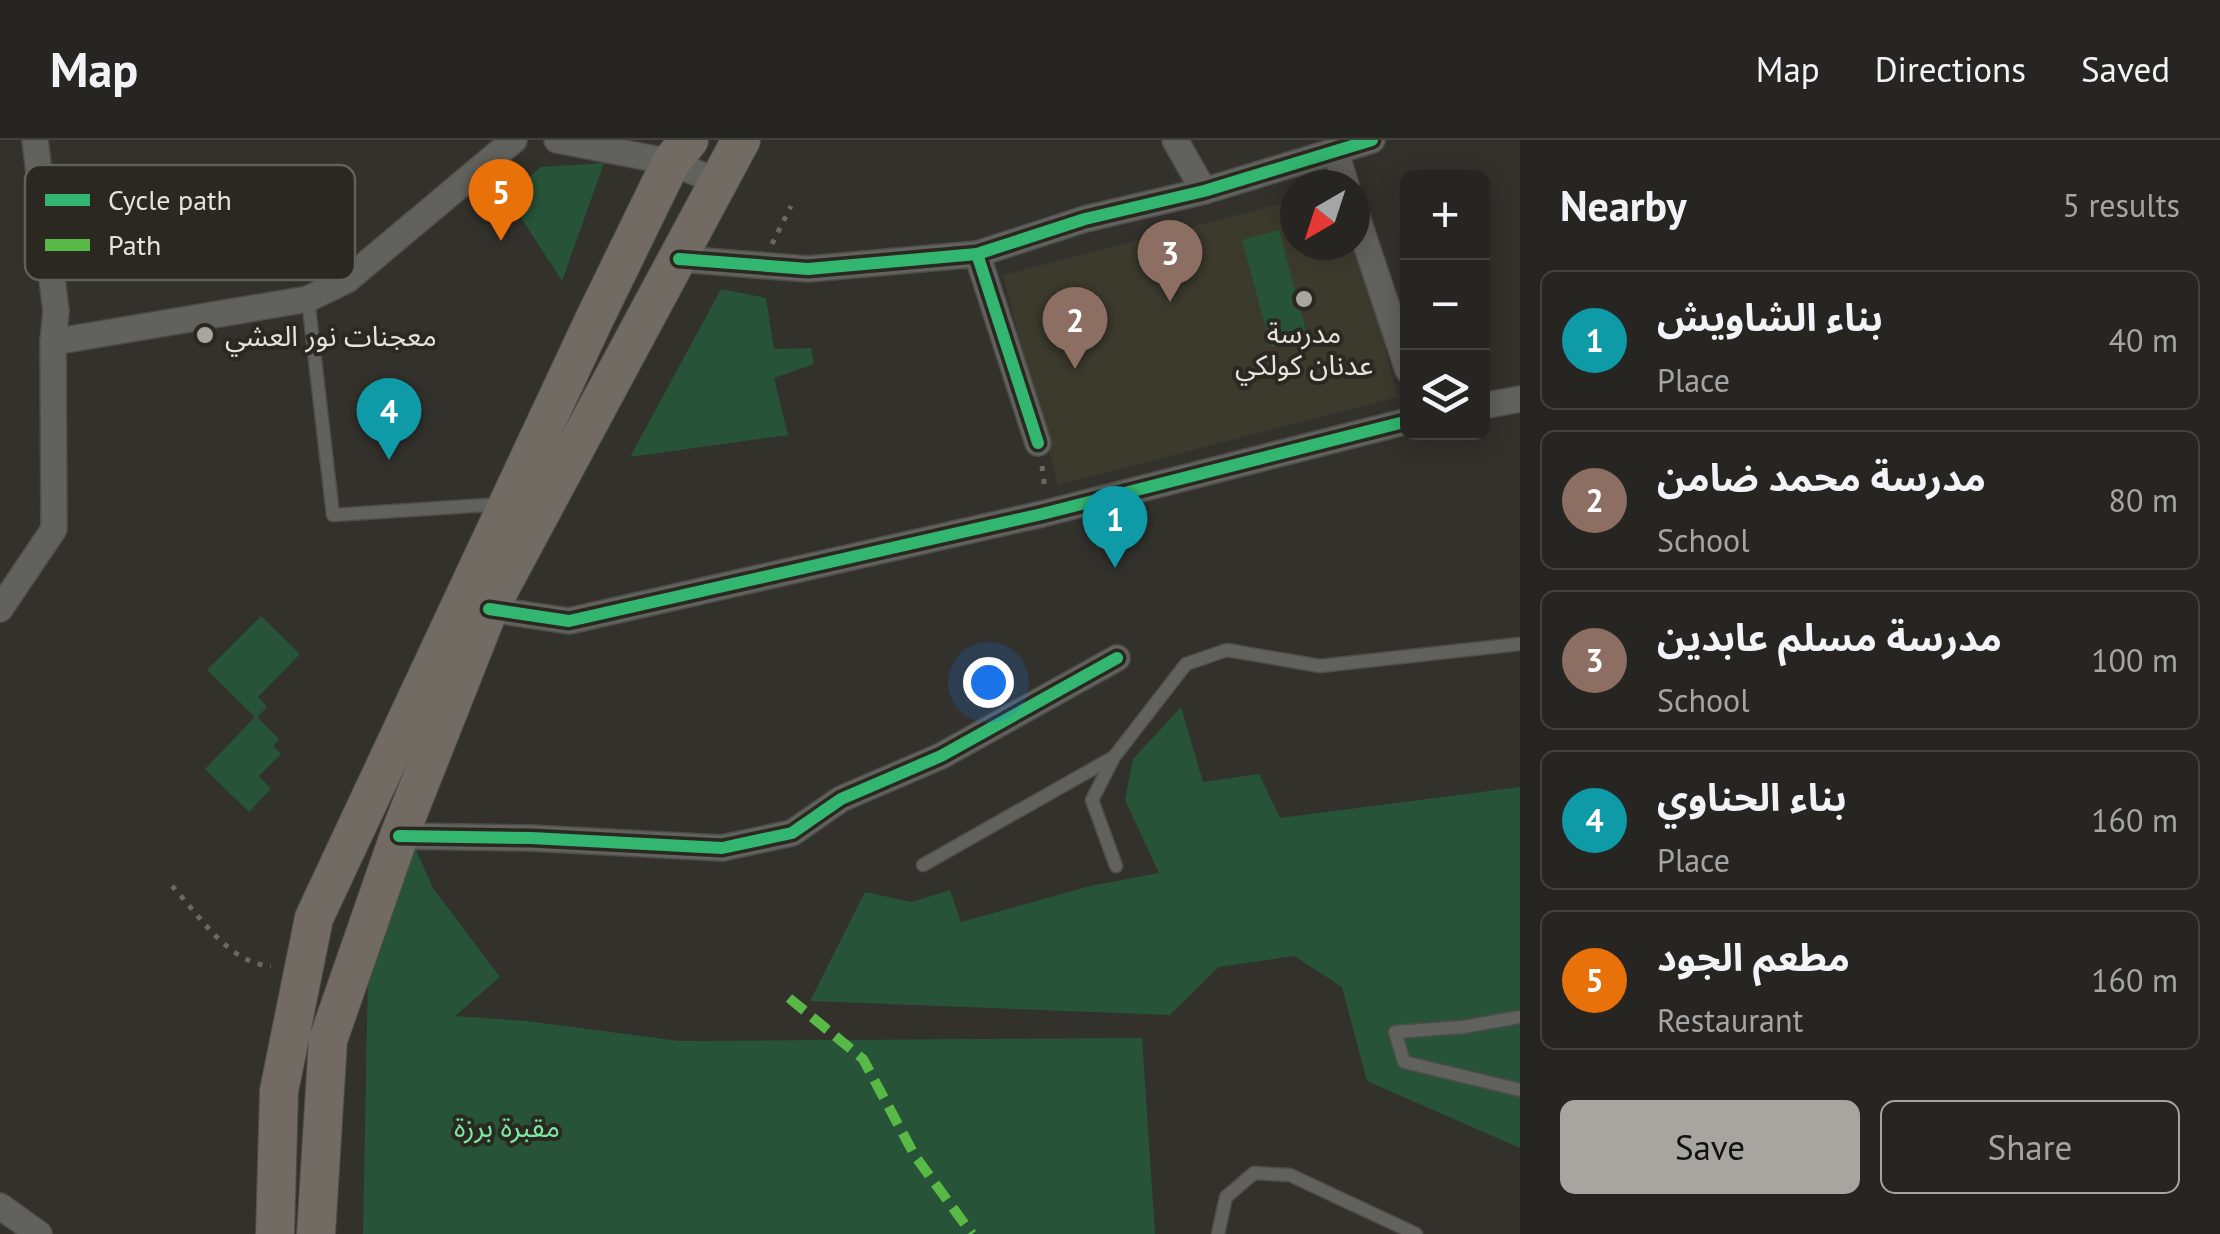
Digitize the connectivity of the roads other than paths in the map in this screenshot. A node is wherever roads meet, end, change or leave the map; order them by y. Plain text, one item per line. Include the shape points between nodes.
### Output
1 (35, 140) edge
2 (514, 140) edge
3 (557, 140) edge
4 (740, 140) edge
5 (1175, 140) edge
6 (1372, 140) edge
7 (1335, 150) junction
8 (680, 151) edge
9 (38, 165) edge
10 (1341, 170) edge
11 (718, 182) junction
12 (1204, 190) junction
13 (977, 254) junction
14 (1370, 256) edge
15 (679, 259) junction
16 (355, 274) edge
17 (52, 280) edge
18 (348, 280) edge
19 (308, 299) junction
20 (53, 342) junction
21 (1401, 350) edge
22 (1520, 400) edge
23 (1490, 405) edge
24 (1400, 423) edge
25 (1038, 443) road end
26 (510, 504) junction
27 (0, 609) edge
28 (489, 609) junction
29 (1520, 644) edge
30 (1117, 658) dead end
31 (1114, 757) junction
32 (399, 836) junction
33 (923, 865) dead end
34 (1116, 866) dead end
35 (1520, 1018) edge
36 (1520, 1090) edge
37 (0, 1206) edge
38 (39, 1234) edge
39 (276, 1234) edge
40 (316, 1234) edge
41 (1218, 1234) edge
42 (1416, 1234) edge

1 - 9 street
2 - 16 street
3 - 8 street
4 - 11 main road
5 - 12 street
6 - 7 street
7 - 10 street
7 - 12 street
8 - 11 street
8 - 26 main road via 592,322
11 - 15 main road
12 - 13 street
13 - 15 street via 808,270
13 - 25 street
14 - 21 street
15 - 28 main road
17 - 20 street
18 - 19 street
19 - 20 street
19 - 26 lane via 333,515
20 - 27 street via 54,529
22 - 23 street
24 - 28 street via 1042,514 569,621
26 - 39 main road via 314,918 279,1091
28 - 32 main road
29 - 31 lane via 1320,666 1226,650 1186,664
30 - 32 street via 941,756 841,798 792,833 722,848
31 - 33 lane
31 - 34 lane via 1092,800
32 - 40 main road via 328,1040
35 - 36 lane via 1395,1032 1404,1062
37 - 38 street
41 - 42 lane via 1226,1197 1254,1173 1290,1174

